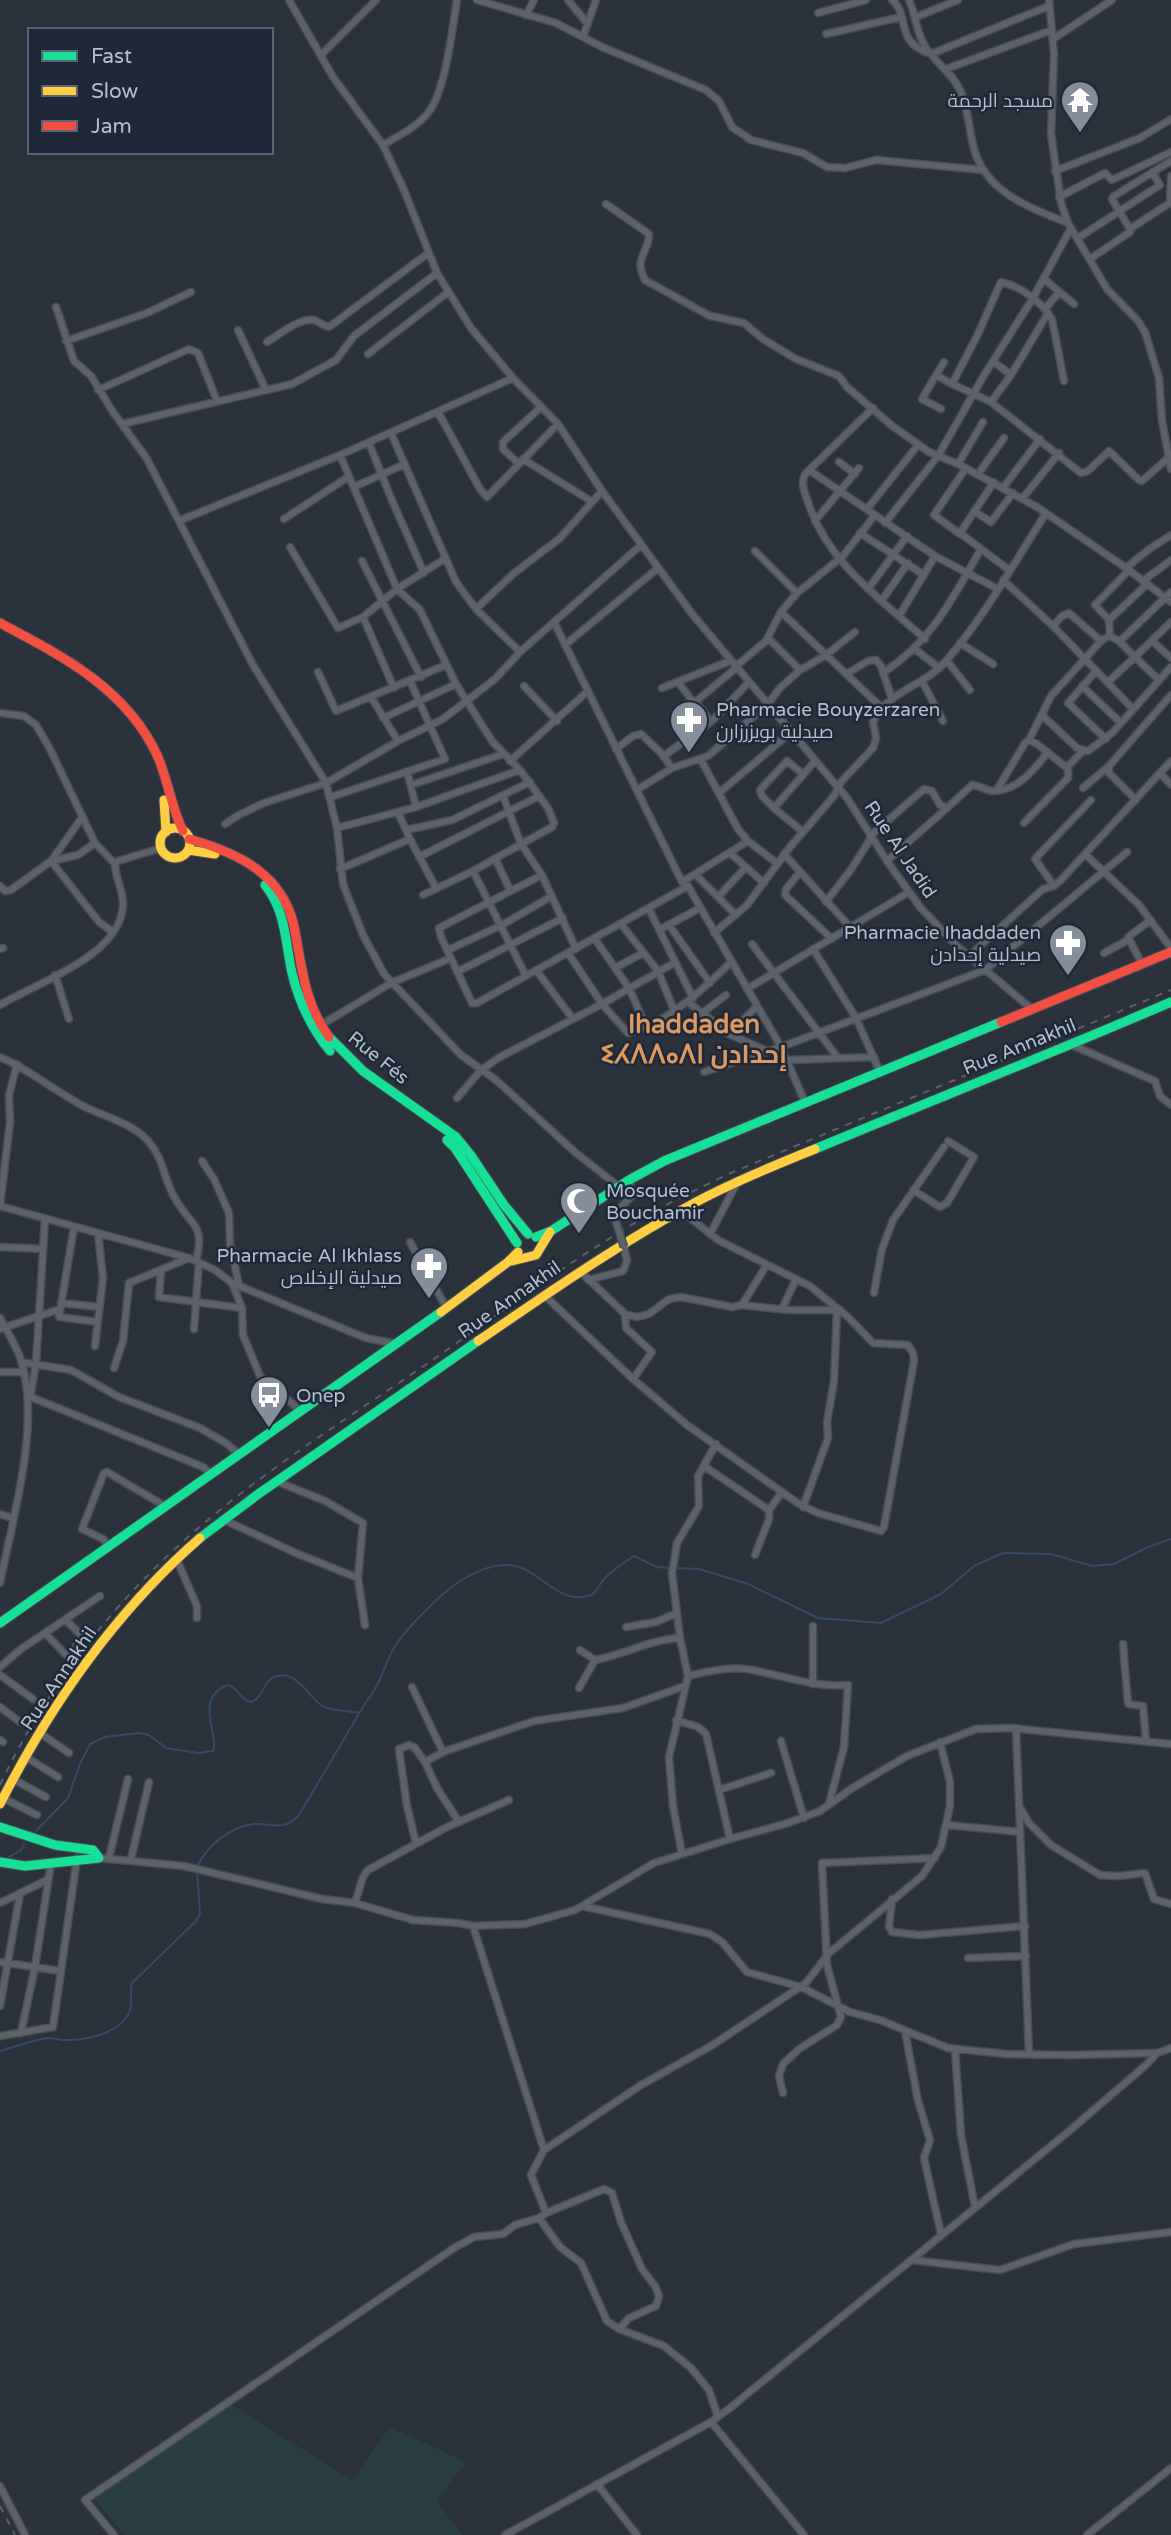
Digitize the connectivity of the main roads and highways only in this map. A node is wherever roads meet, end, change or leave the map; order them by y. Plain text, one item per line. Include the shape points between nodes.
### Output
1 (0, 622) edge
2 (0, 632) edge
3 (166, 832) junction
4 (186, 835) junction
5 (188, 850) junction
6 (1171, 950) edge
7 (1171, 1002) edge
8 (551, 1231) junction
9 (532, 1236) junction
10 (540, 1248) junction
11 (520, 1251) junction
12 (0, 1623) edge
13 (1, 1801) edge
14 (0, 1827) edge
15 (0, 1863) edge

1 - 4 main road via 92,674 121,700 157,755 175,815
2 - 3 main road via 87,680 123,715 159,781
3 - 4 main road via 178,829
3 - 5 main road via 160,842 164,854 177,858
4 - 5 main road
4 - 9 main road, Rue Fés via 243,859 278,886 292,917 309,1000 338,1051 448,1130
5 - 11 main road, Rue Fés via 226,858 251,871 274,894 283,914 296,985 317,1036 340,1061 449,1142
6 - 8 main road via 664,1161
7 - 13 main road, Rue Annakhil via 738,1181 680,1210 544,1295 276,1481 177,1560 85,1664
8 - 9 main road
8 - 10 main road
9 - 10 main road, Rue Fés
9 - 11 main road via 523,1236
10 - 11 main road via 536,1255
11 - 12 main road via 397,1344
14 - 15 main road via 55,1846 90,1849 104,1858 77,1857 25,1868

